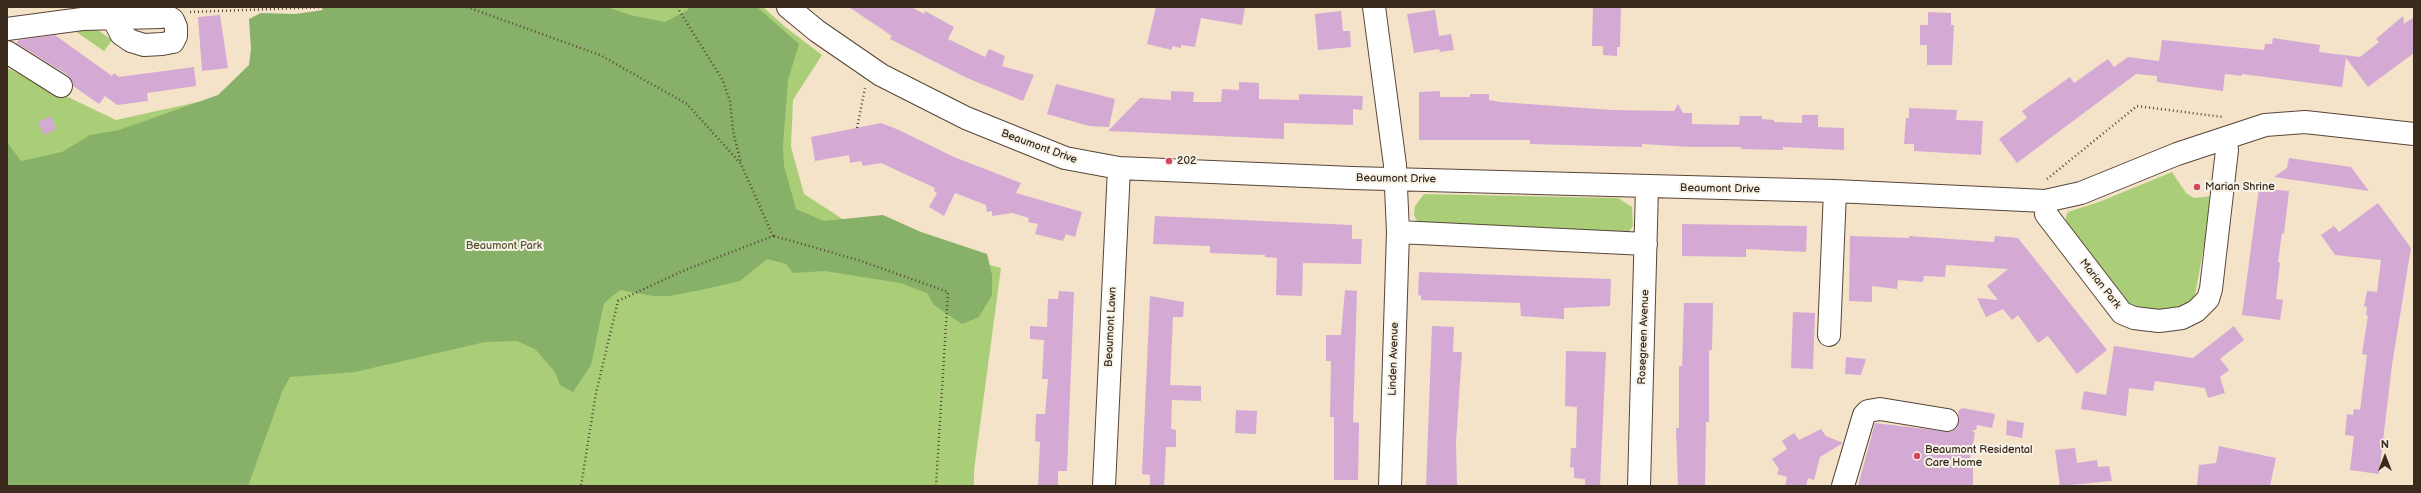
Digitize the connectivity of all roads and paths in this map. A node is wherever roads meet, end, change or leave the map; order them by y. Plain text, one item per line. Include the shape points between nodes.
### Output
1 (326, 7) edge
2 (467, 7) edge
3 (677, 7) edge
4 (788, 7) edge
5 (1374, 7) edge
6 (162, 13) edge
7 (49, 14) edge
8 (113, 18) junction
9 (7, 29) edge
10 (7, 52) edge
11 (61, 86) dead end
12 (865, 87) dead end
13 (2227, 127) junction
14 (857, 128) dead end
15 (2414, 134) edge
16 (741, 164) junction
17 (1119, 168) junction
18 (1396, 179) junction
19 (1648, 187) junction
20 (1835, 191) junction
21 (2044, 192) junction
22 (1398, 232) junction
23 (773, 236) junction
24 (1646, 244) junction
25 (1829, 335) dead end
26 (1947, 420) dead end
27 (581, 486) edge
28 (936, 486) edge
29 (1104, 486) edge
30 (1390, 486) edge
31 (1639, 486) edge
32 (1843, 486) edge

1 - 6 path
2 - 16 path via 600,55 687,104
3 - 16 path via 722,79 730,102 733,131
4 - 17 street, Beaumont Drive via 817,31 881,75 966,118 1065,158
5 - 18 street, Linden Avenue
6 - 8 street
6 - 8 street via 173,20 176,27 173,42 144,45 131,41 121,34
7 - 8 street
7 - 9 street
10 - 11 street
12 - 14 path
13 - 15 street via 2290,122
13 - 21 street via 2177,154 2081,192
13 - 21 path via 2137,106
13 - 21 street, Marian Park via 2227,150 2211,289 2208,299 2196,311 2182,318 2155,321 2134,318 2122,313 2046,214
16 - 23 path
17 - 18 street, Beaumont Drive
17 - 29 street, Beaumont Lawn
18 - 19 street, Beaumont Drive
18 - 22 street, Linden Avenue
19 - 20 street, Beaumont Drive
19 - 24 street, Rosegreen Avenue
20 - 21 street, Beaumont Drive
20 - 25 street
22 - 24 street
22 - 30 street, Linden Avenue
23 - 27 path via 685,270 618,301 596,393
23 - 28 path via 858,260 948,292
24 - 31 street, Rosegreen Avenue
26 - 32 street via 1880,409 1868,411 1864,415

